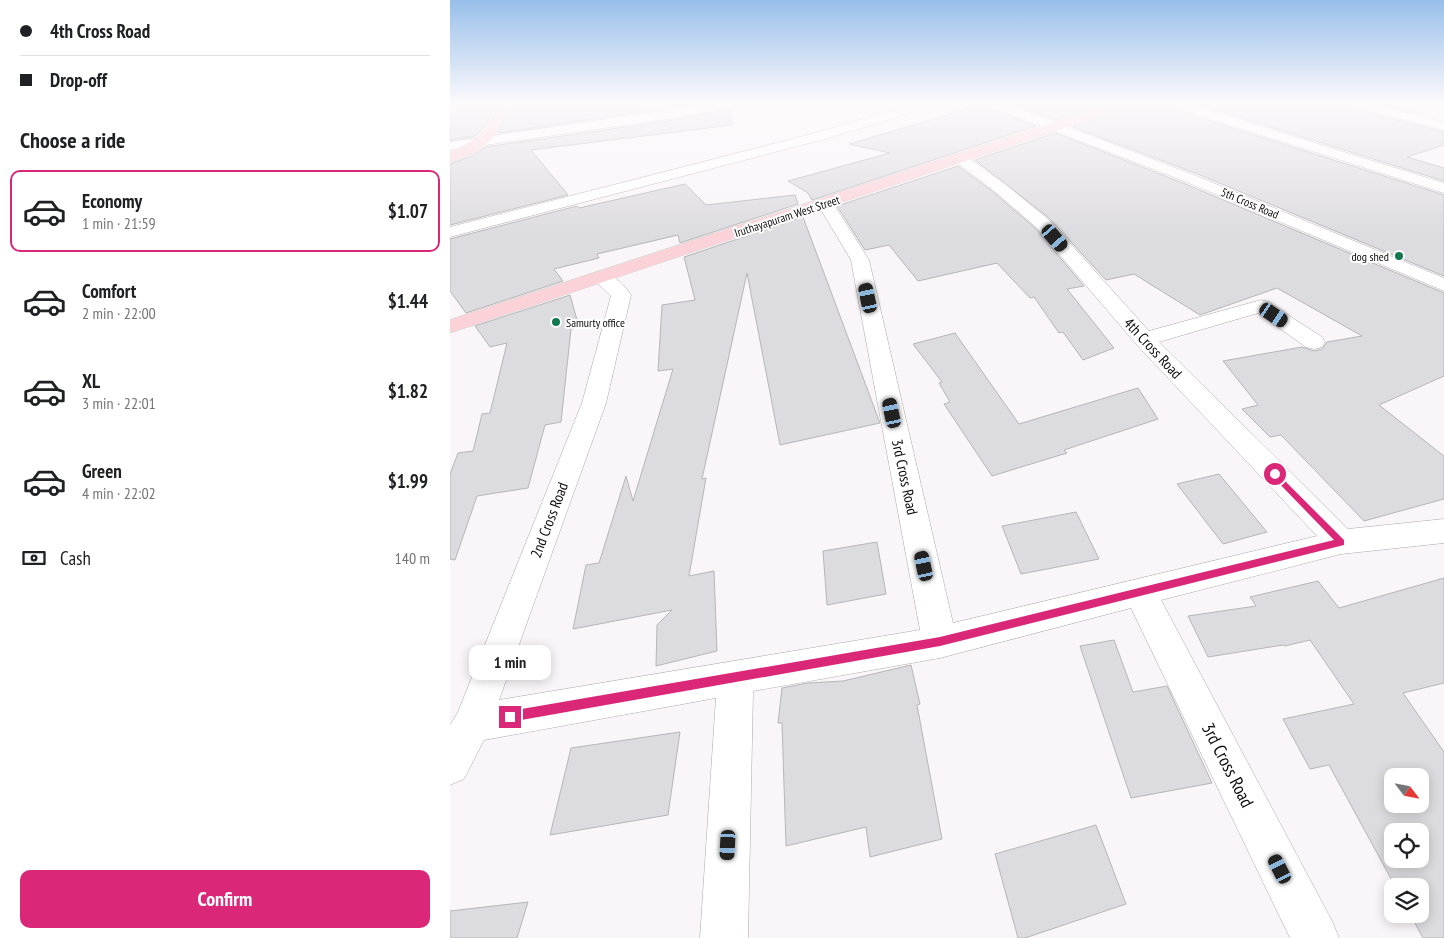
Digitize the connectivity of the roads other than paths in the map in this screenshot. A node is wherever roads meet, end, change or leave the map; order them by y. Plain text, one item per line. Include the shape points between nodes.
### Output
1 (470, 148) edge
2 (775, 148) edge
3 (994, 148) edge
4 (1109, 148) edge
5 (1316, 148) edge
6 (450, 158) edge
7 (961, 159) junction
8 (1444, 188) edge
9 (825, 203) junction
10 (450, 232) edge
11 (601, 277) junction
12 (1444, 285) edge
13 (450, 327) edge
14 (1144, 339) junction
15 (1314, 342) dead end
16 (1444, 531) edge
17 (1341, 542) junction
18 (1140, 592) junction
19 (940, 642) junction
20 (735, 678) junction
21 (472, 723) junction
22 (450, 764) edge
23 (724, 938) edge
24 (1315, 938) edge

1 - 6 main road
2 - 10 street
3 - 7 main road, Iruthayapuram West Street
4 - 12 street, 5th Cross Road
5 - 8 street
7 - 9 main road, Iruthayapuram West Street
7 - 14 street, 4th Cross Road via 1042,223
9 - 11 main road, Iruthayapuram West Street
9 - 19 street, 3rd Cross Road via 860,260
11 - 13 main road, Iruthayapuram West Street
11 - 21 street, 2nd Cross Road via 621,295 594,403
14 - 15 street via 1261,306
14 - 17 street, 4th Cross Road
16 - 17 street
17 - 18 street
18 - 19 street
18 - 24 street, 3rd Cross Road
19 - 20 street
20 - 21 street
20 - 23 street
21 - 22 street, 2nd Cross Road

